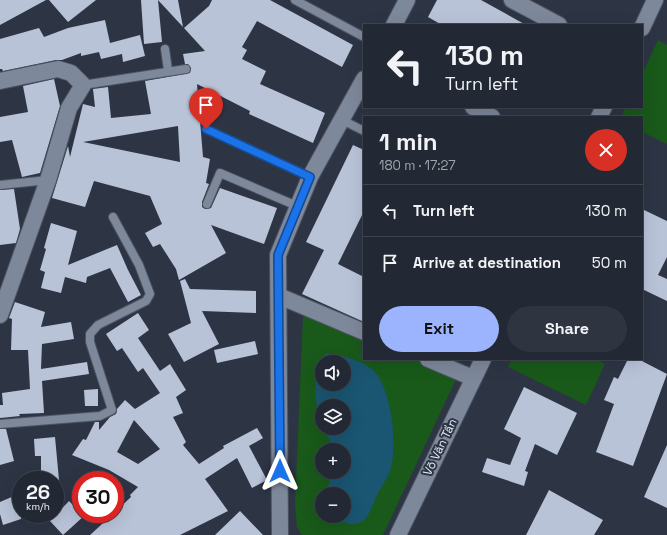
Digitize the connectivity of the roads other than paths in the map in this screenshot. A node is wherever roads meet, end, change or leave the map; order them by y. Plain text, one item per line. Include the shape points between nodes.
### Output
1 (295, 0) edge
2 (407, 0) edge
3 (512, 0) edge
4 (655, 0) edge
5 (395, 24) edge
6 (557, 24) edge
7 (643, 26) edge
8 (363, 36) edge
9 (165, 49) dead end
10 (186, 69) dead end
11 (168, 70) junction
12 (363, 81) edge
13 (0, 82) edge
14 (83, 85) junction
15 (475, 108) edge
16 (490, 116) edge
17 (342, 120) junction
18 (206, 129) dead end
19 (363, 130) edge
20 (310, 177) junction
21 (48, 180) junction
22 (0, 185) edge
23 (207, 204) dead end
24 (297, 206) junction
25 (113, 217) dead end
26 (279, 296) junction
27 (0, 316) edge
28 (363, 332) edge
29 (430, 360) edge
30 (482, 360) edge
31 (473, 378) junction
32 (0, 424) edge
33 (280, 535) edge
34 (398, 535) edge

1 - 8 lane
2 - 5 street
3 - 6 street
4 - 7 street
9 - 11 lane
10 - 11 lane
11 - 14 lane
12 - 17 street
13 - 14 street via 58,69 71,73
14 - 21 street via 69,108
15 - 16 street
17 - 19 lane
17 - 20 street
18 - 20 lane
20 - 24 street
21 - 22 lane
21 - 27 street
23 - 24 lane via 220,173
24 - 26 street via 278,255
25 - 32 lane via 139,265 150,294 146,302 98,325 90,334 90,342 112,410 100,416
26 - 28 street
26 - 33 street
29 - 31 street
30 - 31 street, Võ Văn Tần
31 - 34 street, Võ Văn Tần

